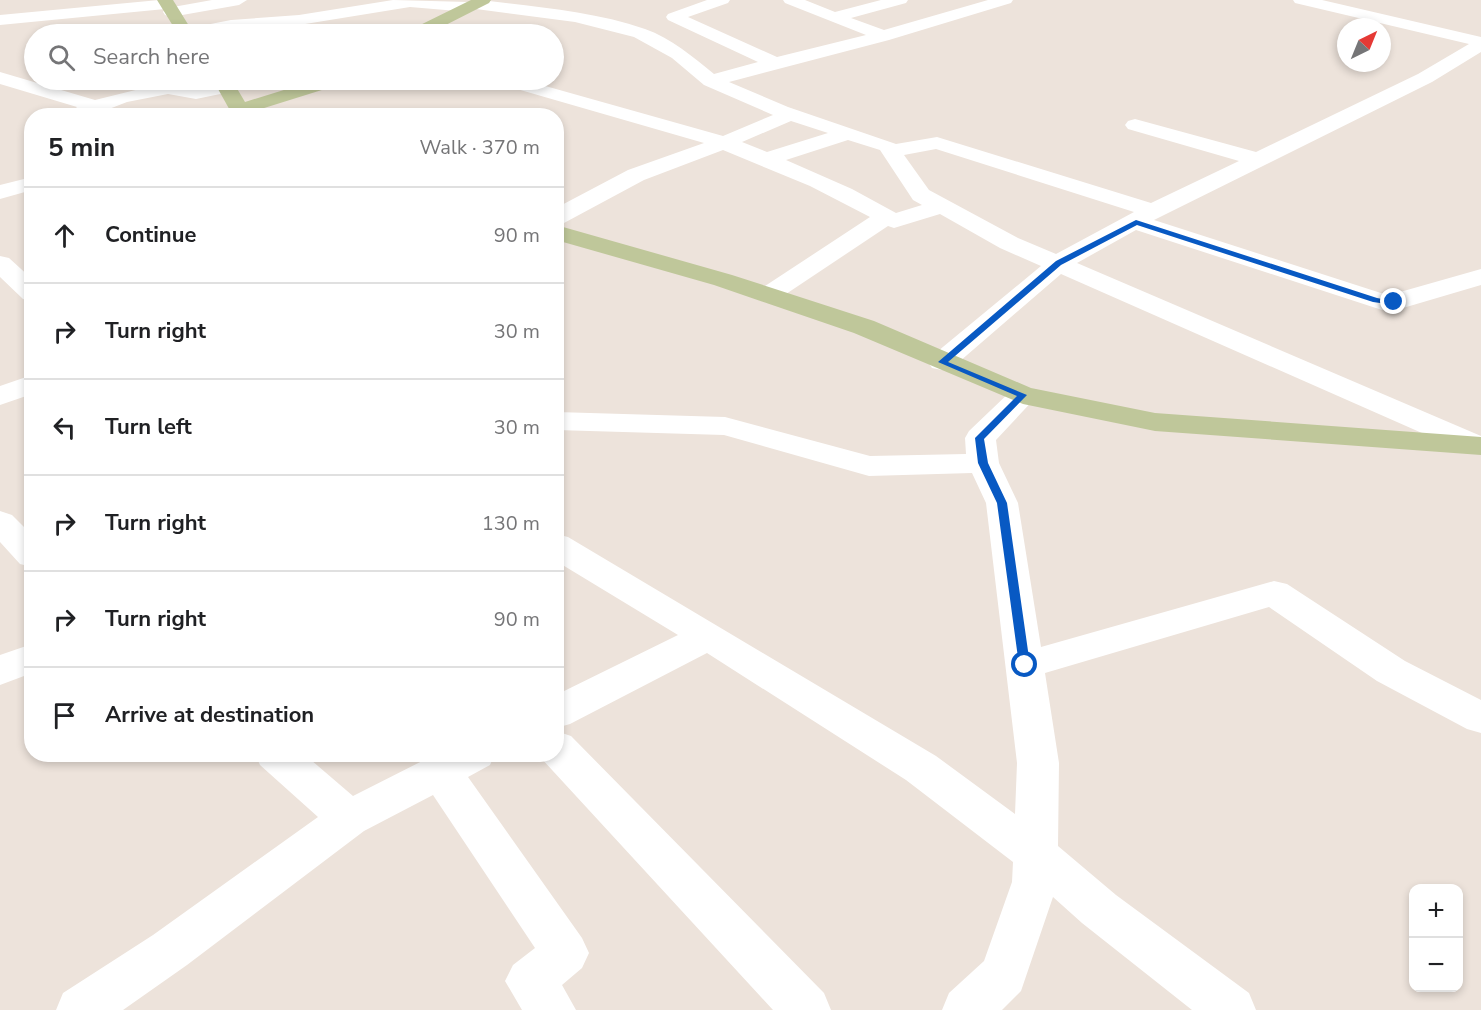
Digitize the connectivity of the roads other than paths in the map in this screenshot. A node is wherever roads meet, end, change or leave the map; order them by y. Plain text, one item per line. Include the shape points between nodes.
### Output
1 (239, 0) edge
2 (722, 0) edge
3 (792, 0) edge
4 (900, 0) edge
5 (1005, 0) edge
6 (1301, 0) edge
7 (1386, 2) dead end
8 (476, 4) edge
9 (167, 5) edge
10 (1363, 14) junction
11 (834, 17) junction
12 (0, 20) edge
13 (179, 24) edge
14 (245, 24) edge
15 (436, 24) edge
16 (883, 36) junction
17 (1481, 43) edge
18 (774, 63) junction
19 (0, 78) edge
20 (711, 81) junction
21 (24, 87) edge
22 (31, 90) edge
23 (159, 90) edge
24 (177, 90) edge
25 (203, 90) edge
26 (227, 90) edge
27 (303, 90) edge
28 (541, 90) edge
29 (78, 108) edge
30 (96, 108) edge
31 (231, 108) edge
32 (247, 108) edge
33 (791, 114) junction
34 (1135, 124) dead end
35 (849, 133) junction
36 (723, 143) junction
37 (891, 151) junction
38 (766, 159) junction
39 (1257, 159) junction
40 (24, 185) edge
41 (0, 192) edge
42 (943, 207) junction
43 (564, 214) edge
44 (886, 217) junction
45 (1145, 217) junction
46 (564, 234) edge
47 (0, 263) edge
48 (1059, 263) junction
49 (1481, 277) edge
50 (24, 286) edge
51 (768, 295) junction
52 (942, 362) junction
53 (24, 387) edge
54 (1023, 395) junction
55 (0, 396) edge
56 (564, 421) edge
57 (1479, 445) edge
58 (983, 463) junction
59 (0, 522) edge
60 (24, 548) edge
61 (564, 551) edge
62 (708, 636) junction
63 (24, 660) edge
64 (1025, 665) junction
65 (0, 671) edge
66 (564, 710) edge
67 (1481, 718) edge
68 (564, 755) edge
69 (284, 762) edge
70 (458, 763) edge
71 (349, 818) junction
72 (1036, 854) junction
73 (81, 1010) edge
74 (551, 1010) edge
75 (806, 1010) edge
76 (966, 1010) edge
77 (1231, 1010) edge

1 - 9 street
2 - 18 street via 674,17
3 - 11 street
4 - 11 street
5 - 16 street
6 - 10 street
7 - 10 street
8 - 14 street via 410,2 299,20
8 - 15 main road
8 - 20 street via 575,17 640,33 678,54
9 - 12 street
9 - 13 main road
10 - 17 street
11 - 16 street
16 - 18 street
17 - 39 street via 1425,78
18 - 20 street
19 - 21 street
20 - 33 street
22 - 29 street
23 - 30 street
24 - 25 street
26 - 31 main road
27 - 32 main road
28 - 36 street
33 - 35 street
33 - 36 street
34 - 39 street
35 - 37 street via 887,146
35 - 38 street
36 - 38 street
36 - 43 street via 636,175
37 - 42 street via 921,195
37 - 45 street via 937,143
38 - 44 street
39 - 45 street
40 - 41 street
42 - 44 street via 894,221
42 - 48 street via 1009,243
44 - 51 street
45 - 48 street
45 - 49 street via 1382,302
46 - 51 main road
47 - 50 street
48 - 52 street
48 - 57 street
51 - 52 main road via 864,327
52 - 54 main road
53 - 55 street
54 - 57 main road via 1155,423
54 - 58 street via 980,438
56 - 58 street via 725,426 869,466
58 - 64 street via 1002,503
59 - 60 street
61 - 62 street
62 - 66 street
62 - 72 street via 921,768
63 - 65 street
64 - 67 street via 1274,593 1391,671
64 - 72 street via 1038,763
68 - 75 street
69 - 71 street
70 - 71 street
70 - 74 street via 565,953 530,981
71 - 73 street via 170,950
72 - 76 street via 1035,882 1004,975
72 - 77 street via 1099,909

